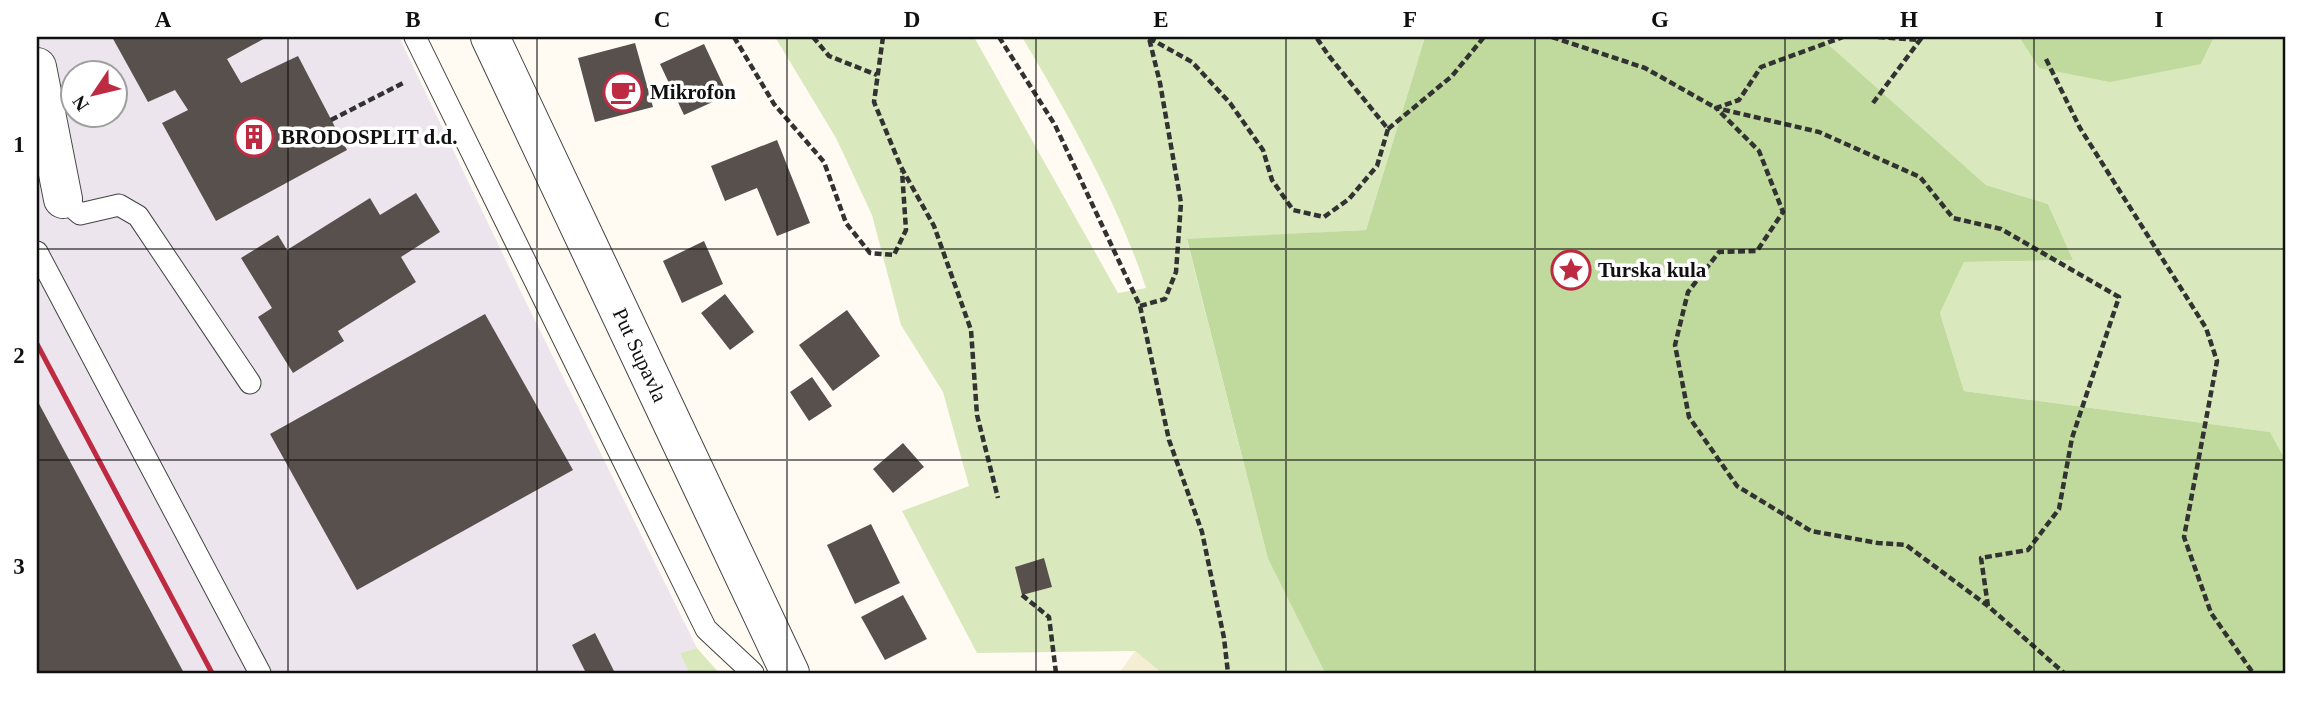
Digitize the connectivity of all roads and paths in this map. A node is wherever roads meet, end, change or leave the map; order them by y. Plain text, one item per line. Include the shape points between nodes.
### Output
1 (415, 37) edge
2 (490, 37) edge
3 (734, 37) edge
4 (813, 37) edge
5 (883, 37) edge
6 (999, 37) edge
7 (1316, 37) edge
8 (1484, 37) edge
9 (1552, 37) edge
10 (1843, 37) edge
11 (1878, 37) edge
12 (1149, 38) edge
13 (1921, 38) edge
14 (2046, 58) dead end
15 (37, 67) edge
16 (430, 69) junction
17 (877, 75) junction
18 (1873, 103) dead end
19 (1716, 108) junction
20 (331, 120) dead end
21 (1388, 129) junction
22 (901, 167) junction
23 (63, 199) joint
24 (37, 252) edge
25 (1140, 306) junction
26 (250, 383) dead end
27 (998, 498) dead end
28 (1022, 595) dead end
29 (1988, 606) junction
30 (260, 673) edge
31 (753, 673) edge
32 (790, 673) edge
33 (1056, 673) edge
34 (1228, 673) edge
35 (2064, 673) edge
36 (2253, 673) edge

1 - 16 lane
2 - 32 street, Put Supavla
3 - 22 path via 774,104 824,162 846,223 870,253 894,255 906,230
4 - 17 path via 829,56
5 - 17 path
6 - 25 path via 1055,125
7 - 21 path
8 - 21 path via 1452,76
9 - 19 path via 1645,68
10 - 19 path via 1761,66 1739,100
11 - 13 path
12 - 21 path via 1192,62 1230,103 1263,150 1272,180 1293,210 1324,217 1349,199 1377,166
12 - 25 path via 1181,203 1177,272 1165,299
13 - 18 path
14 - 36 path via 2081,128 2206,328 2217,361 2184,537 2211,613
15 - 23 street
16 - 20 path
16 - 31 lane via 706,629
17 - 22 path via 874,102
19 - 29 path via 1759,151 1783,212 1757,251 1719,252 1688,292 1675,345 1689,417 1737,486 1811,531 1906,545
19 - 29 path via 1819,132 1920,177 1953,218 2001,229 2119,297 2072,438 2059,509 2028,550 1981,558
22 - 27 path via 934,226 971,330 977,415
23 - 26 lane via 80,214 119,205 138,216
24 - 30 lane
25 - 34 path via 1169,440 1202,532
28 - 33 path via 1049,617
29 - 35 path

